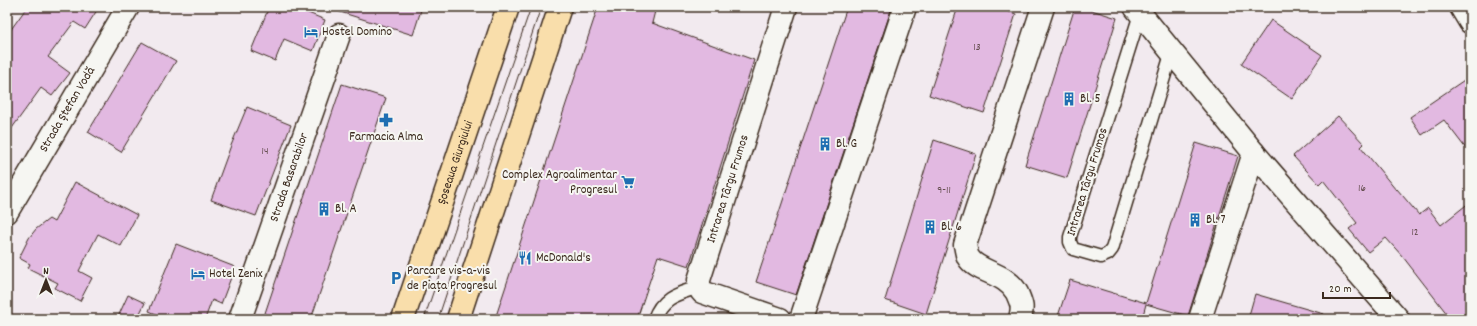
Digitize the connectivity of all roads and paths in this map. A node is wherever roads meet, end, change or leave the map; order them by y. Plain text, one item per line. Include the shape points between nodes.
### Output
1 (128, 7) edge
2 (508, 7) edge
3 (560, 7) edge
4 (786, 7) edge
5 (905, 7) edge
6 (1043, 7) edge
7 (1461, 7) edge
8 (1137, 10) edge
9 (1470, 22) edge
10 (339, 35) dead end
11 (1172, 51) junction
12 (1254, 153) junction
13 (7, 212) edge
14 (699, 287) junction
15 (1394, 317) edge
16 (240, 319) edge
17 (403, 319) edge
18 (458, 319) edge
19 (654, 319) edge
20 (780, 319) edge
21 (801, 319) edge
22 (1020, 319) edge
23 (1200, 319) edge

1 - 13 street, Strada Ștefan Vodă
2 - 17 main road, Șoseaua Giurgiului
3 - 18 main road
4 - 14 street, Intrarea Târgu Frumos via 699,280
5 - 21 street
6 - 22 street via 965,245 968,257 977,265 1005,279 1013,286 1023,306
7 - 9 street
8 - 11 street, Intrarea Târgu Frumos
8 - 11 lane, Intrarea Târgu Frumos via 1070,237 1073,249 1101,257 1112,250
10 - 16 street, Strada Basarabilor
11 - 12 street, Intrarea Târgu Frumos
12 - 15 street, Intrarea Târgu Frumos
12 - 23 street
14 - 19 lane via 664,301
14 - 20 street via 702,292

